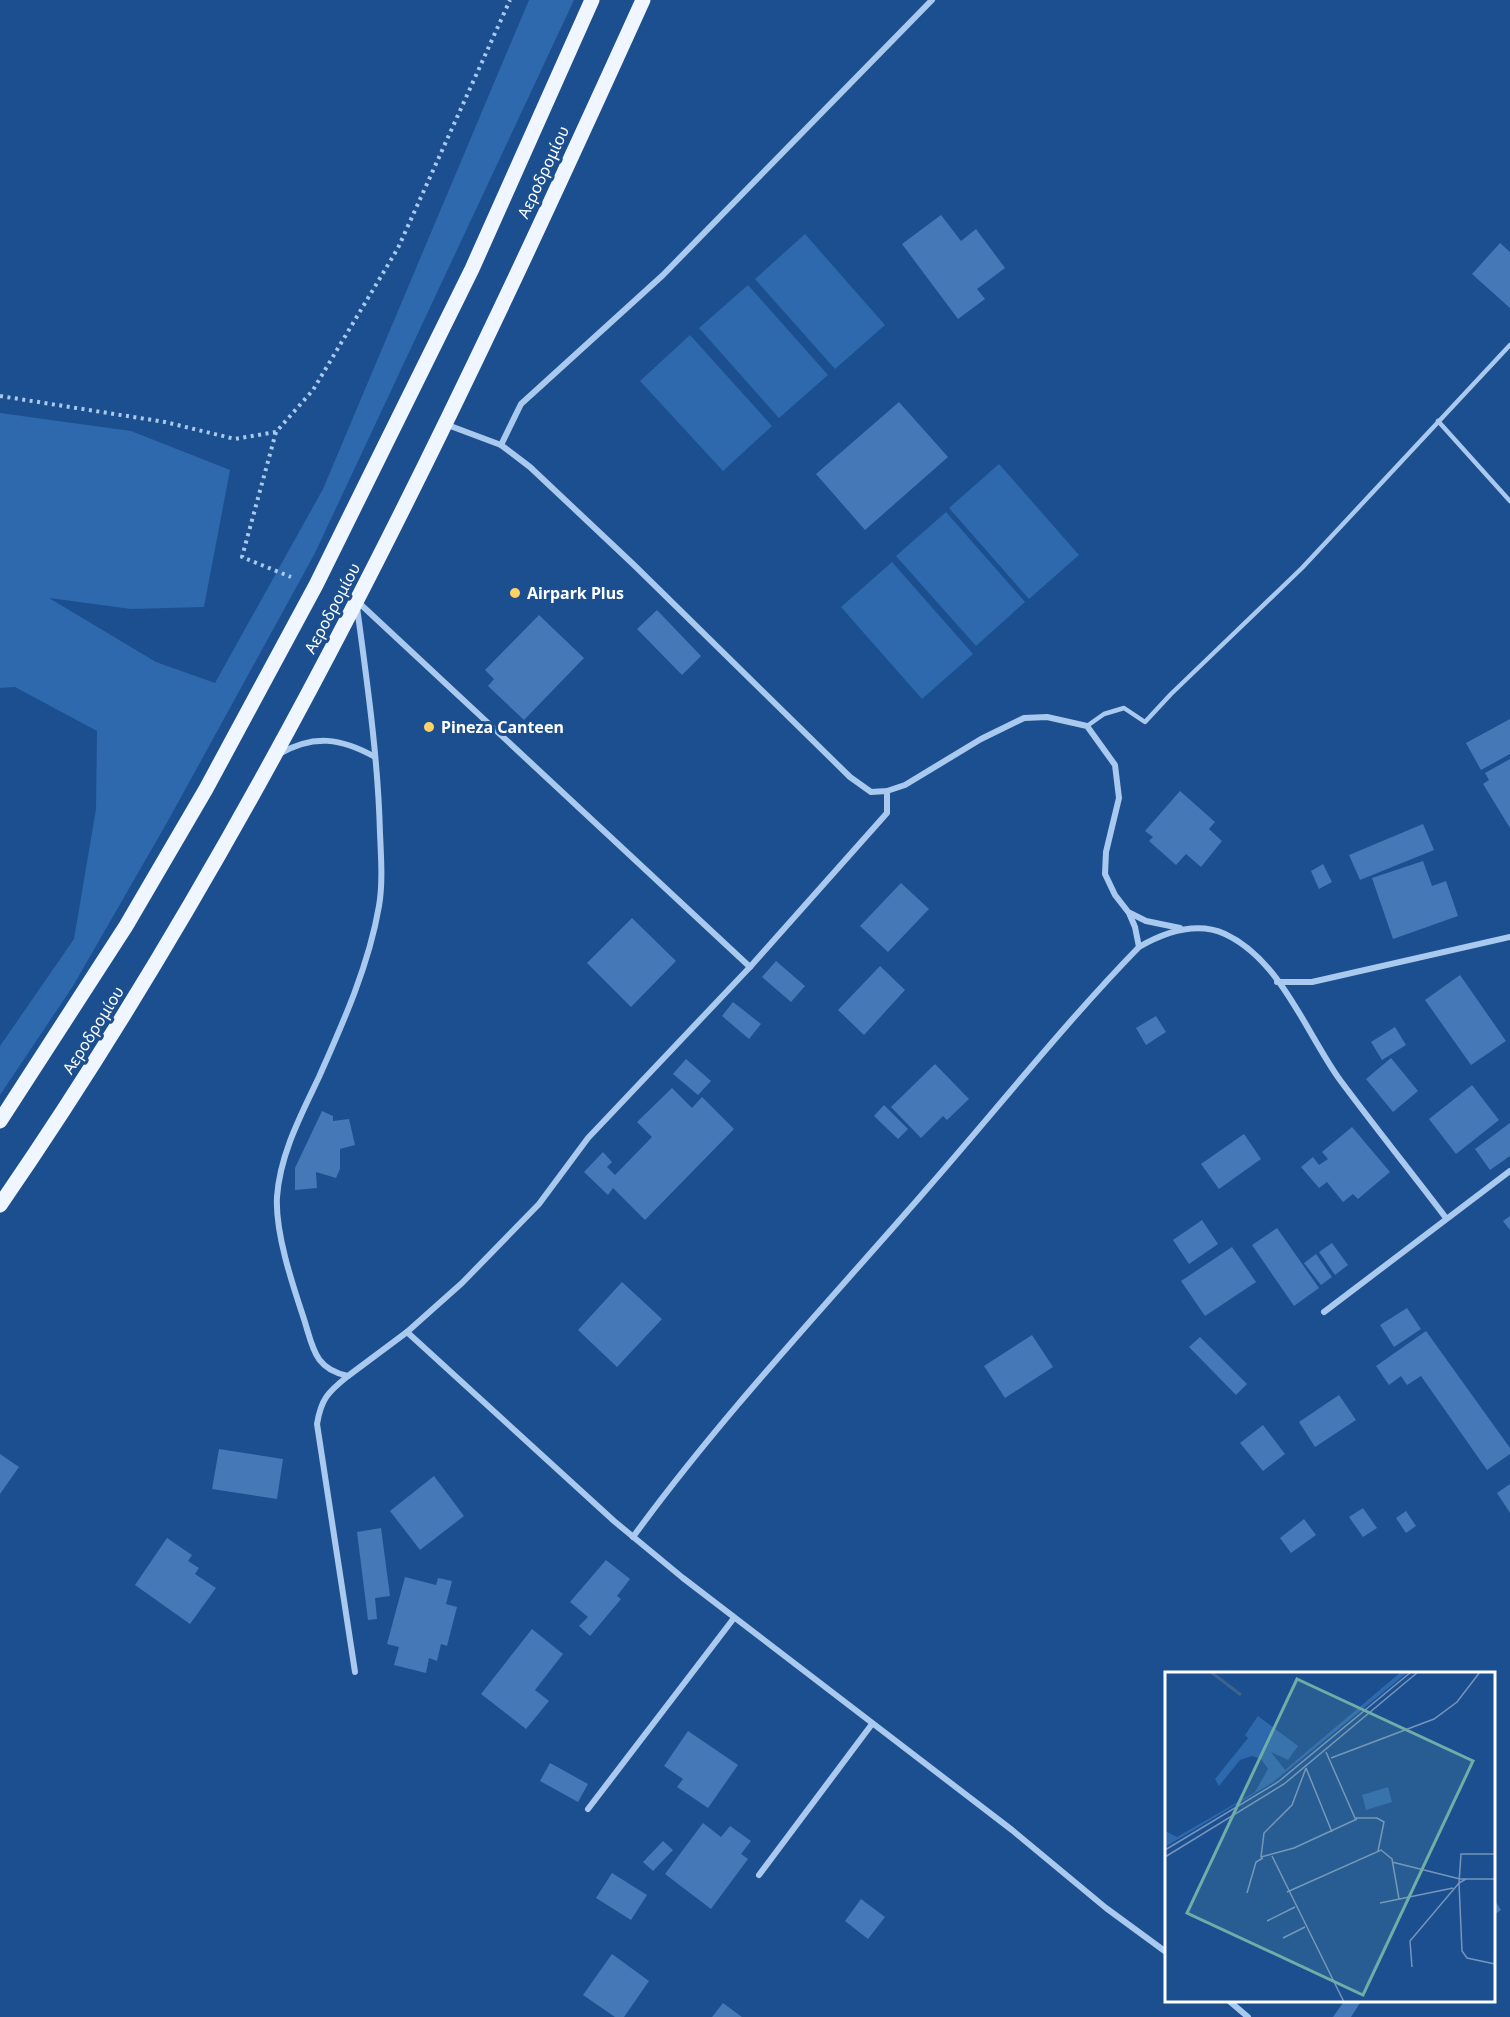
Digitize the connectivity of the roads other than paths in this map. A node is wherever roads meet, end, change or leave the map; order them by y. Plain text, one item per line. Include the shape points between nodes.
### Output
1 (592, 0) edge
2 (643, 0) edge
3 (932, 0) edge
4 (1510, 345) edge
5 (1438, 421) junction
6 (444, 423) junction
7 (501, 445) junction
8 (1510, 501) edge
9 (356, 600) junction
10 (1088, 726) junction
11 (375, 757) junction
12 (273, 758) junction
13 (887, 791) junction
14 (1129, 913) junction
15 (1184, 928) junction
16 (1510, 937) edge
17 (1139, 947) junction
18 (750, 966) junction
19 (1278, 982) junction
20 (0, 1121) edge
21 (1510, 1171) edge
22 (0, 1205) edge
23 (1446, 1218) junction
24 (1324, 1312) dead end
25 (407, 1332) junction
26 (348, 1376) junction
27 (633, 1537) junction
28 (734, 1618) junction
29 (355, 1672) dead end
30 (872, 1724) junction
31 (588, 1809) dead end
32 (759, 1875) dead end
33 (1165, 1951) edge
34 (1229, 2002) edge
35 (1248, 2017) edge

1 - 20 main road, Αεροδρομίου via 472,269 316,585 206,789 126,926
2 - 6 main road, Αεροδρομίου via 501,309
3 - 7 street via 663,275 521,404
4 - 5 lane
5 - 8 lane
5 - 10 lane via 1302,568 1145,722 1124,708 1104,714
6 - 7 street
6 - 9 main road, Αεροδρομίου
7 - 13 street via 530,467 634,565 850,777 871,792
9 - 11 street
9 - 12 main road, Αεροδρομίου
9 - 18 street
10 - 13 street via 1047,717 1024,718 905,785
10 - 14 street via 1115,765 1119,798 1106,852 1106,874
11 - 12 street via 355,746 327,741 291,747
11 - 26 street via 381,853 379,905 362,971 295,1129 277,1198 283,1247 318,1361 333,1373
12 - 22 main road, Αεροδρομίου via 116,1028
13 - 18 street via 886,813
14 - 15 street via 1146,921
14 - 17 street
15 - 17 street via 1159,935
15 - 19 street via 1208,928 1242,943
16 - 19 street via 1312,982
17 - 27 street via 780,1356 668,1489
18 - 25 street via 588,1138 539,1204 462,1283
19 - 23 street via 1339,1078
21 - 23 street
23 - 24 street
25 - 26 street
25 - 27 street
26 - 29 street via 320,1406 317,1424
27 - 28 street
28 - 30 street
28 - 31 street
30 - 32 street
30 - 33 street
34 - 35 street

